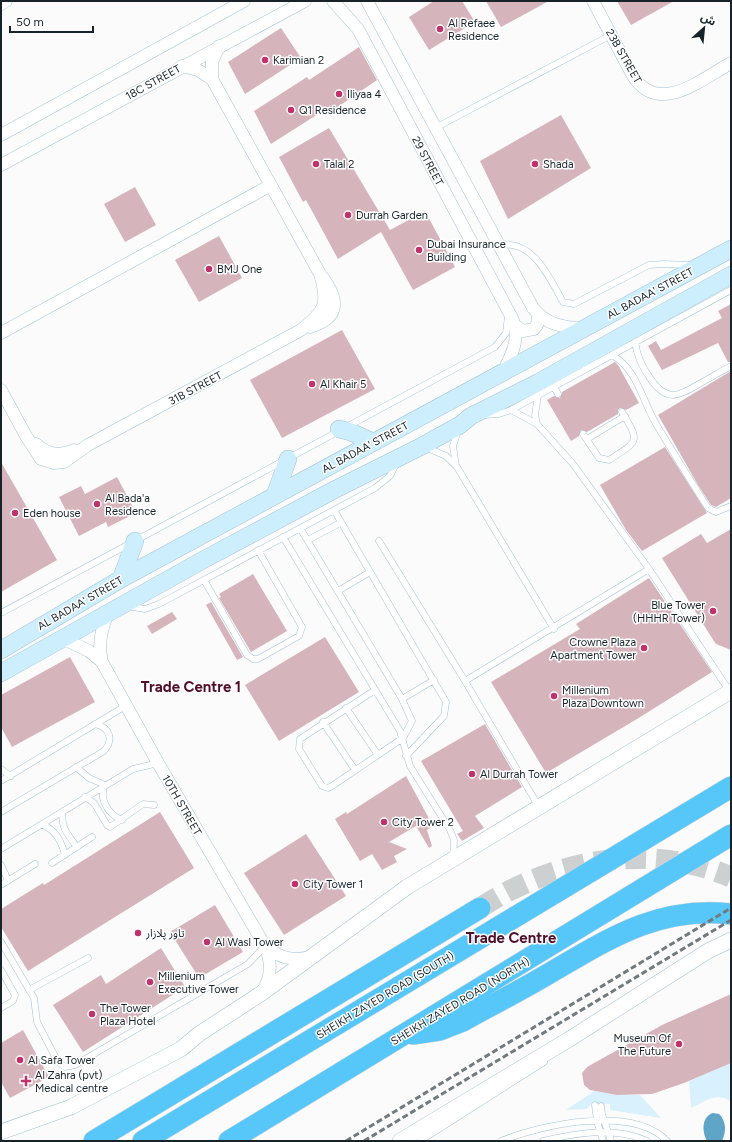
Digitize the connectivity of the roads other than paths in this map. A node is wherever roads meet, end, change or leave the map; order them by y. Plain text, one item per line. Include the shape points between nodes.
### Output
1 (6, 1) edge
2 (244, 1) edge
3 (305, 1) edge
4 (333, 1) edge
5 (367, 1) edge
6 (593, 1) edge
7 (1, 4) edge
8 (611, 35) junction
9 (219, 46) junction
10 (731, 63) edge
11 (182, 66) junction
12 (212, 79) junction
13 (435, 128) junction
14 (1, 135) edge
15 (1, 165) edge
16 (271, 185) junction
17 (499, 245) junction
18 (731, 249) edge
19 (700, 266) junction
20 (731, 275) edge
21 (731, 290) edge
22 (509, 311) junction
23 (538, 315) junction
24 (516, 326) junction
25 (584, 329) junction
26 (1, 333) edge
27 (635, 342) junction
28 (612, 355) junction
29 (593, 366) junction
30 (731, 366) edge
31 (503, 372) junction
32 (597, 372) dead end
33 (554, 387) junction
34 (1, 390) edge
35 (558, 394) dead end
36 (538, 396) junction
37 (436, 410) junction
38 (511, 410) junction
39 (465, 420) junction
40 (537, 424) junction
41 (339, 429) junction
42 (585, 436) joint
43 (373, 442) junction
44 (422, 446) junction
45 (401, 455) junction
46 (288, 459) junction
47 (457, 468) junction
48 (275, 495) junction
49 (731, 506) edge
50 (334, 510) junction
51 (340, 523) junction
52 (300, 528) junction
53 (282, 538) junction
54 (308, 540) junction
55 (135, 541) junction
56 (379, 541) dead end
57 (258, 550) junction
58 (649, 569) junction
59 (370, 572) junction
60 (121, 579) junction
61 (204, 580) junction
62 (338, 591) junction
63 (124, 605) junction
64 (1, 613) edge
65 (107, 615) junction
66 (554, 629) junction
67 (64, 639) junction
68 (1, 650) edge
69 (102, 662) junction
70 (1, 673) edge
71 (434, 680) junction
72 (465, 681) junction
73 (375, 690) junction
74 (730, 691) edge
75 (402, 699) junction
76 (127, 705) junction
77 (346, 708) junction
78 (323, 722) junction
79 (95, 724) junction
80 (403, 738) junction
81 (378, 755) junction
82 (406, 756) junction
83 (158, 763) junction
84 (76, 767) junction
85 (1, 769) edge
86 (355, 770) junction
87 (10, 776) junction
88 (1, 781) edge
89 (105, 785) junction
90 (731, 786) edge
91 (85, 797) junction
92 (154, 805) dead end
93 (539, 807) junction
94 (63, 811) junction
95 (1, 812) edge
96 (122, 820) junction
97 (42, 824) junction
98 (731, 835) edge
99 (92, 838) dead end
100 (77, 847) junction
101 (1, 849) edge
102 (65, 855) junction
103 (452, 859) junction
104 (52, 863) dead end
105 (34, 864) dead end
106 (1, 865) edge
107 (8, 880) junction
108 (1, 884) edge
109 (480, 908) tunnel mouth
110 (731, 914) edge
111 (731, 940) edge
112 (1, 942) edge
113 (265, 946) junction
114 (312, 957) junction
115 (88, 958) dead end
116 (1, 970) edge
117 (29, 990) junction
118 (262, 994) junction
119 (1, 1008) edge
120 (404, 1034) junction
121 (568, 1040) junction
122 (596, 1121) junction
123 (604, 1121) junction
124 (1, 1132) edge
125 (600, 1133) junction
126 (608, 1133) junction
127 (94, 1141) edge
128 (143, 1141) edge
129 (229, 1141) edge
130 (400, 1141) edge
131 (420, 1141) edge
132 (501, 1141) edge
133 (543, 1141) edge
134 (603, 1141) edge
135 (611, 1141) edge
136 (647, 1141) edge
137 (667, 1141) edge

1 - 7 street
2 - 14 street
3 - 9 street, 18C STREET
4 - 22 street, 29 STREET via 358,29
5 - 13 street, 29 STREET
6 - 8 street, 23B STREET
8 - 10 street, 23B STREET via 639,85 648,92 658,95 680,91
8 - 13 lane
9 - 11 street, 18C STREET
9 - 12 street via 212,62
11 - 12 street via 198,70
11 - 15 street, 18C STREET
12 - 16 street, 31B STREET
13 - 17 street, 29 STREET
16 - 26 street
16 - 34 street, 31B STREET via 320,274 333,291 334,307 325,321 301,330 88,445 64,454 42,450 26,436
17 - 19 lane via 521,246 543,265 564,302 574,304 649,265
17 - 23 street, 29 STREET
18 - 19 main road, AL BADAA' STREET
19 - 25 main road, AL BADAA' STREET
20 - 39 main road, AL BADAA' STREET via 539,382
21 - 27 lane
22 - 24 street, 29 STREET
22 - 41 lane via 506,333 495,346
23 - 24 street via 534,329 524,331
23 - 25 street via 561,327
24 - 31 street, 29 STREET via 513,353
25 - 31 main road, AL BADAA' STREET
27 - 28 lane
27 - 30 lane via 643,367 655,385 667,394 681,394
28 - 29 lane
28 - 49 lane via 624,363 632,374 655,423 708,508 716,512
29 - 32 lane
29 - 33 lane
31 - 37 main road, AL BADAA' STREET
33 - 35 lane
33 - 36 lane
36 - 38 lane
36 - 40 lane via 535,415
37 - 43 main road, AL BADAA' STREET
37 - 45 main road via 440,422 404,446
38 - 39 lane
38 - 40 lane
39 - 44 main road, AL BADAA' STREET
39 - 47 lane via 453,446
40 - 58 lane via 573,464
41 - 43 main road
41 - 46 lane
42 - 42 lane via 624,414 634,432 634,440 629,446 609,460 600,458
43 - 48 main road, AL BADAA' STREET
44 - 45 main road, AL BADAA' STREET
44 - 47 lane via 442,454
45 - 50 lane via 394,470 381,484
45 - 63 main road, AL BADAA' STREET
46 - 48 main road
46 - 55 lane
47 - 66 lane
48 - 60 main road, AL BADAA' STREET
50 - 51 lane
50 - 52 lane
51 - 54 lane
51 - 59 lane
52 - 53 lane
52 - 54 lane
53 - 57 lane
53 - 73 lane
54 - 62 lane
55 - 60 main road
55 - 64 lane
56 - 72 lane
57 - 61 lane
57 - 61 lane via 302,627 299,636 258,659 247,655
58 - 66 lane
58 - 74 lane
59 - 62 lane
59 - 71 lane
60 - 68 main road, AL BADAA' STREET
61 - 63 lane via 154,606 140,609
62 - 75 lane
63 - 65 main road, AL BADAA' STREET
65 - 67 main road, AL BADAA' STREET
65 - 69 street, 10TH STREET via 100,637
66 - 72 lane
67 - 69 street, 10TH STREET via 89,650
67 - 70 main road, AL BADAA' STREET
69 - 76 street, 10TH STREET
71 - 75 lane
71 - 82 lane via 446,702 444,716
72 - 93 lane
73 - 77 lane
73 - 80 lane
74 - 93 street
75 - 80 lane via 412,721
76 - 79 lane
76 - 83 street, 10TH STREET
77 - 78 lane
77 - 81 lane
78 - 86 lane
78 - 86 lane via 302,736 298,742 299,749 319,783 328,788
79 - 84 lane via 110,734 108,746
79 - 87 lane
80 - 81 lane
80 - 82 lane
81 - 86 lane
82 - 103 lane via 450,830 455,846
83 - 89 lane via 133,769
83 - 113 street, 10TH STREET
84 - 89 lane via 89,778
84 - 95 lane
85 - 87 lane
87 - 88 lane
89 - 91 lane
89 - 96 lane via 104,801 111,812
90 - 128 highway, SHEIKH ZAYED ROAD (SOUTH)
91 - 94 lane
91 - 96 lane via 94,804 108,826 112,827
92 - 96 lane via 143,804
93 - 103 street
94 - 97 lane
94 - 100 lane via 64,830
97 - 101 lane
97 - 102 lane via 56,834
98 - 120 highway, SHEIKH ZAYED ROAD (NORTH)
99 - 100 lane
100 - 102 lane
102 - 104 lane
103 - 114 street via 384,903
105 - 107 lane
106 - 107 lane
107 - 108 lane
109 - 127 highway
110 - 120 highway via 682,913 636,926 463,1021 434,1031
111 - 121 street via 708,950
112 - 117 lane
113 - 114 street, 10TH STREET via 290,960
113 - 117 lane via 248,964 70,1067 58,1062 37,1022 36,1003
113 - 118 street, 10TH STREET via 270,967 268,981
114 - 118 street
115 - 117 lane
116 - 119 lane via 15,995 13,1001
118 - 124 street via 181,1049 87,1099
120 - 129 highway, SHEIKH ZAYED ROAD (NORTH)
121 - 130 street
121 - 131 lane via 533,1070
122 - 123 lane
122 - 123 lane via 598,1105
122 - 125 lane
122 - 132 lane via 539,1130
123 - 126 lane
123 - 137 lane via 627,1121 643,1125
125 - 126 lane
125 - 133 lane via 583,1133
125 - 134 lane
126 - 135 lane
126 - 136 lane via 632,1135

